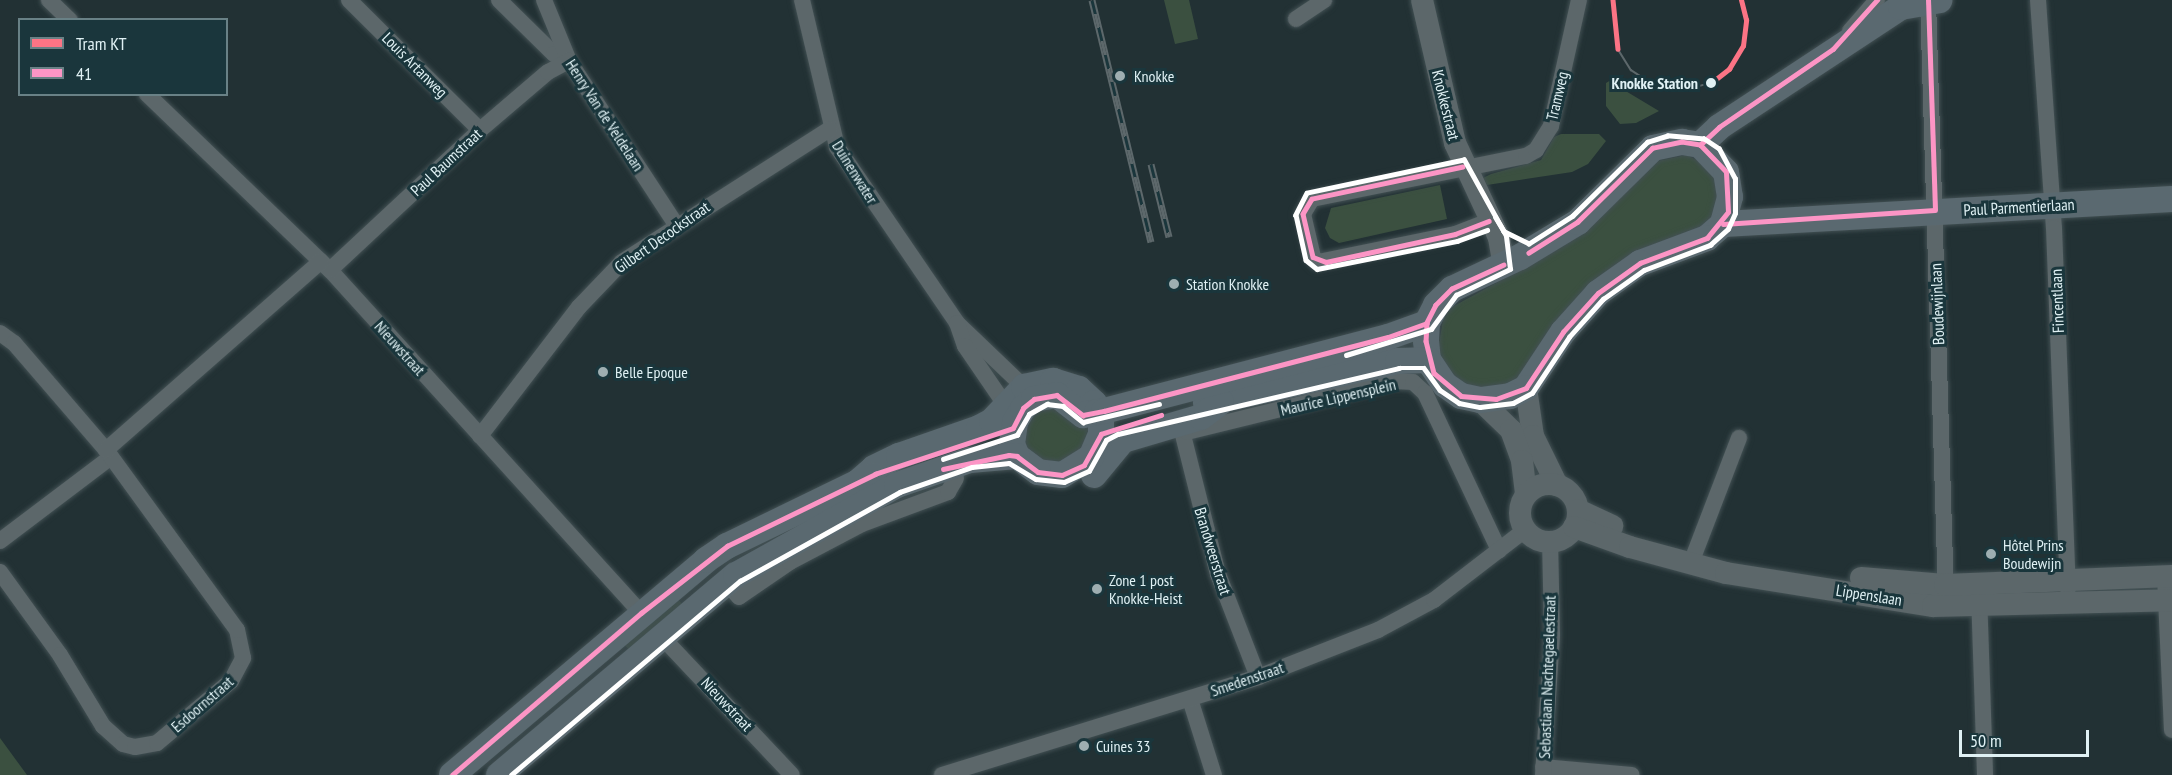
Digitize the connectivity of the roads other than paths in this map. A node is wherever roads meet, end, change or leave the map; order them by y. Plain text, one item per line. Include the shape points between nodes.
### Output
1 (49, 0) edge
2 (349, 0) edge
3 (499, 0) edge
4 (544, 0) edge
5 (802, 0) edge
6 (1324, 0) edge
7 (1422, 0) edge
8 (1579, 0) edge
9 (1877, 0) edge
10 (1928, 0) edge
11 (1939, 0) edge
12 (2038, 0) edge
13 (68, 18) edge
14 (1296, 19) dead end
15 (1833, 50) junction
16 (568, 61) junction
17 (149, 96) edge
18 (830, 129) junction
19 (480, 130) junction
20 (1700, 145) junction
21 (1463, 167) junction
22 (2172, 199) edge
23 (2053, 206) junction
24 (1935, 210) junction
25 (1723, 224) junction
26 (678, 226) junction
27 (1494, 230) junction
28 (1529, 253) junction
29 (326, 265) junction
30 (1504, 265) junction
31 (957, 323) junction
32 (1427, 323) junction
33 (0, 333) edge
34 (1428, 360) junction
35 (1024, 387) junction
36 (1526, 388) junction
37 (1219, 391) junction
38 (1480, 400) junction
39 (1012, 419) junction
40 (1102, 420) junction
41 (1181, 428) junction
42 (480, 436) junction
43 (1739, 438) dead end
44 (109, 454) junction
45 (1017, 456) junction
46 (956, 478) junction
47 (1557, 485) junction
48 (866, 490) junction
49 (1526, 494) junction
50 (1576, 519) junction
51 (1525, 530) junction
52 (0, 541) edge
53 (1550, 542) junction
54 (1499, 550) junction
55 (1693, 556) junction
56 (0, 572) edge
57 (2168, 576) edge
58 (2068, 580) junction
59 (726, 582) junction
60 (1979, 595) junction
61 (1946, 596) junction
62 (2169, 600) edge
63 (2070, 603) junction
64 (641, 613) junction
65 (660, 635) junction
66 (1258, 677) junction
67 (1190, 699) junction
68 (2172, 730) edge
69 (979, 768) edge
70 (1543, 771) edge
71 (452, 775) edge
72 (499, 775) edge
73 (792, 775) edge
74 (942, 775) edge
75 (1214, 775) edge
76 (1632, 775) edge
77 (1985, 775) edge

1 - 13 street
2 - 19 street, Louis Artanweg
3 - 16 street via 554,54
4 - 16 street, Henry Van de Veldelaan
5 - 18 street, Duinenwater
6 - 14 street
7 - 21 main road, Knokkestraat
8 - 21 street, Tramweg via 1544,140 1526,156
9 - 15 street
10 - 11 main road
10 - 15 main road via 1901,7
10 - 24 street, Boudewijnlaan
12 - 23 street, Fincentlaan
15 - 20 main road via 1707,135
16 - 19 street, Paul Baumstraat via 548,72
16 - 26 street, Henry Van de Veldelaan
17 - 29 street, Nieuwstraat
18 - 26 street, Gilbert Decockstraat
18 - 31 street, Duinenwater via 848,165
19 - 29 street, Paul Baumstraat
20 - 25 main road via 1726,172 1730,197
20 - 28 main road via 1669,142 1653,148 1578,222
21 - 27 main road, Knokkestraat
21 - 27 street via 1312,199 1303,214 1312,257 1326,262 1455,234
22 - 23 main road, Paul Parmentierlaan
23 - 24 main road, Paul Parmentierlaan
23 - 58 street, Fincentlaan
24 - 25 main road, Paul Parmentierlaan
24 - 61 street, Boudewijnlaan
25 - 36 main road via 1707,238 1640,263 1598,293 1563,332
26 - 42 street, Gilbert Decockstraat via 622,262 579,307
27 - 28 main road
27 - 30 main road, Knokkestraat
28 - 30 main road
29 - 42 street, Nieuwstraat
29 - 44 street
30 - 32 main road via 1452,289 1436,304
31 - 35 street, Duinenwater
31 - 39 street, Duinenwater via 965,346
32 - 34 main road
32 - 37 main road
33 - 44 street, Esdoornstraat via 14,343
34 - 37 main road
34 - 38 main road via 1445,385 1461,396
35 - 39 main road
35 - 40 main road via 1053,381
36 - 38 main road via 1510,396
36 - 47 main road via 1533,436
37 - 40 main road via 1127,424
37 - 40 main road via 1184,379 1103,399
37 - 41 main road via 1201,417
38 - 49 main road via 1511,430 1522,460
39 - 40 main road via 1046,396 1067,399 1083,415
39 - 45 main road
39 - 48 main road
40 - 41 main road
40 - 45 main road via 1084,465 1062,476 1038,472
40 - 46 main road via 1090,478 1067,489 1031,485 996,469
41 - 54 street, Maurice Lippensplein via 1394,381 1413,382 1425,393
41 - 66 street, Brandweerstraat via 1218,573
42 - 64 street, Nieuwstraat
43 - 55 street
44 - 52 street
44 - 56 street, Esdoornstraat via 237,630 243,658 231,681 157,743 135,747 123,744 103,726 60,655
45 - 48 main road via 970,460 897,485
46 - 48 main road
46 - 59 street via 948,492 862,524 790,562 739,597
47 - 49 main road via 1535,487
47 - 50 main road via 1570,494
48 - 59 main road
48 - 64 main road via 727,546
49 - 51 main road via 1520,511
50 - 53 main road via 1564,538
50 - 55 main road, Lippenslaan
51 - 53 main road via 1540,541
51 - 54 street, Smedenstraat
53 - 70 street, Sebastiaan Nachtegaelestraat via 1552,634
54 - 66 street, Smedenstraat via 1409,616
55 - 61 main road, Lippenslaan via 1726,573
57 - 58 main road, Lippenslaan
57 - 62 street
58 - 60 main road, Lippenslaan
58 - 63 street, Fincentlaan
59 - 65 main road
60 - 61 main road, Lippenslaan
60 - 63 main road, Lippenslaan
60 - 77 street
62 - 63 main road, Lippenslaan
62 - 68 street
64 - 71 main road
65 - 72 main road
65 - 73 street, Nieuwstraat
66 - 67 street, Smedenstraat
67 - 69 street, Smedenstraat
67 - 75 street
69 - 74 street, Smedenstraat
70 - 76 street

